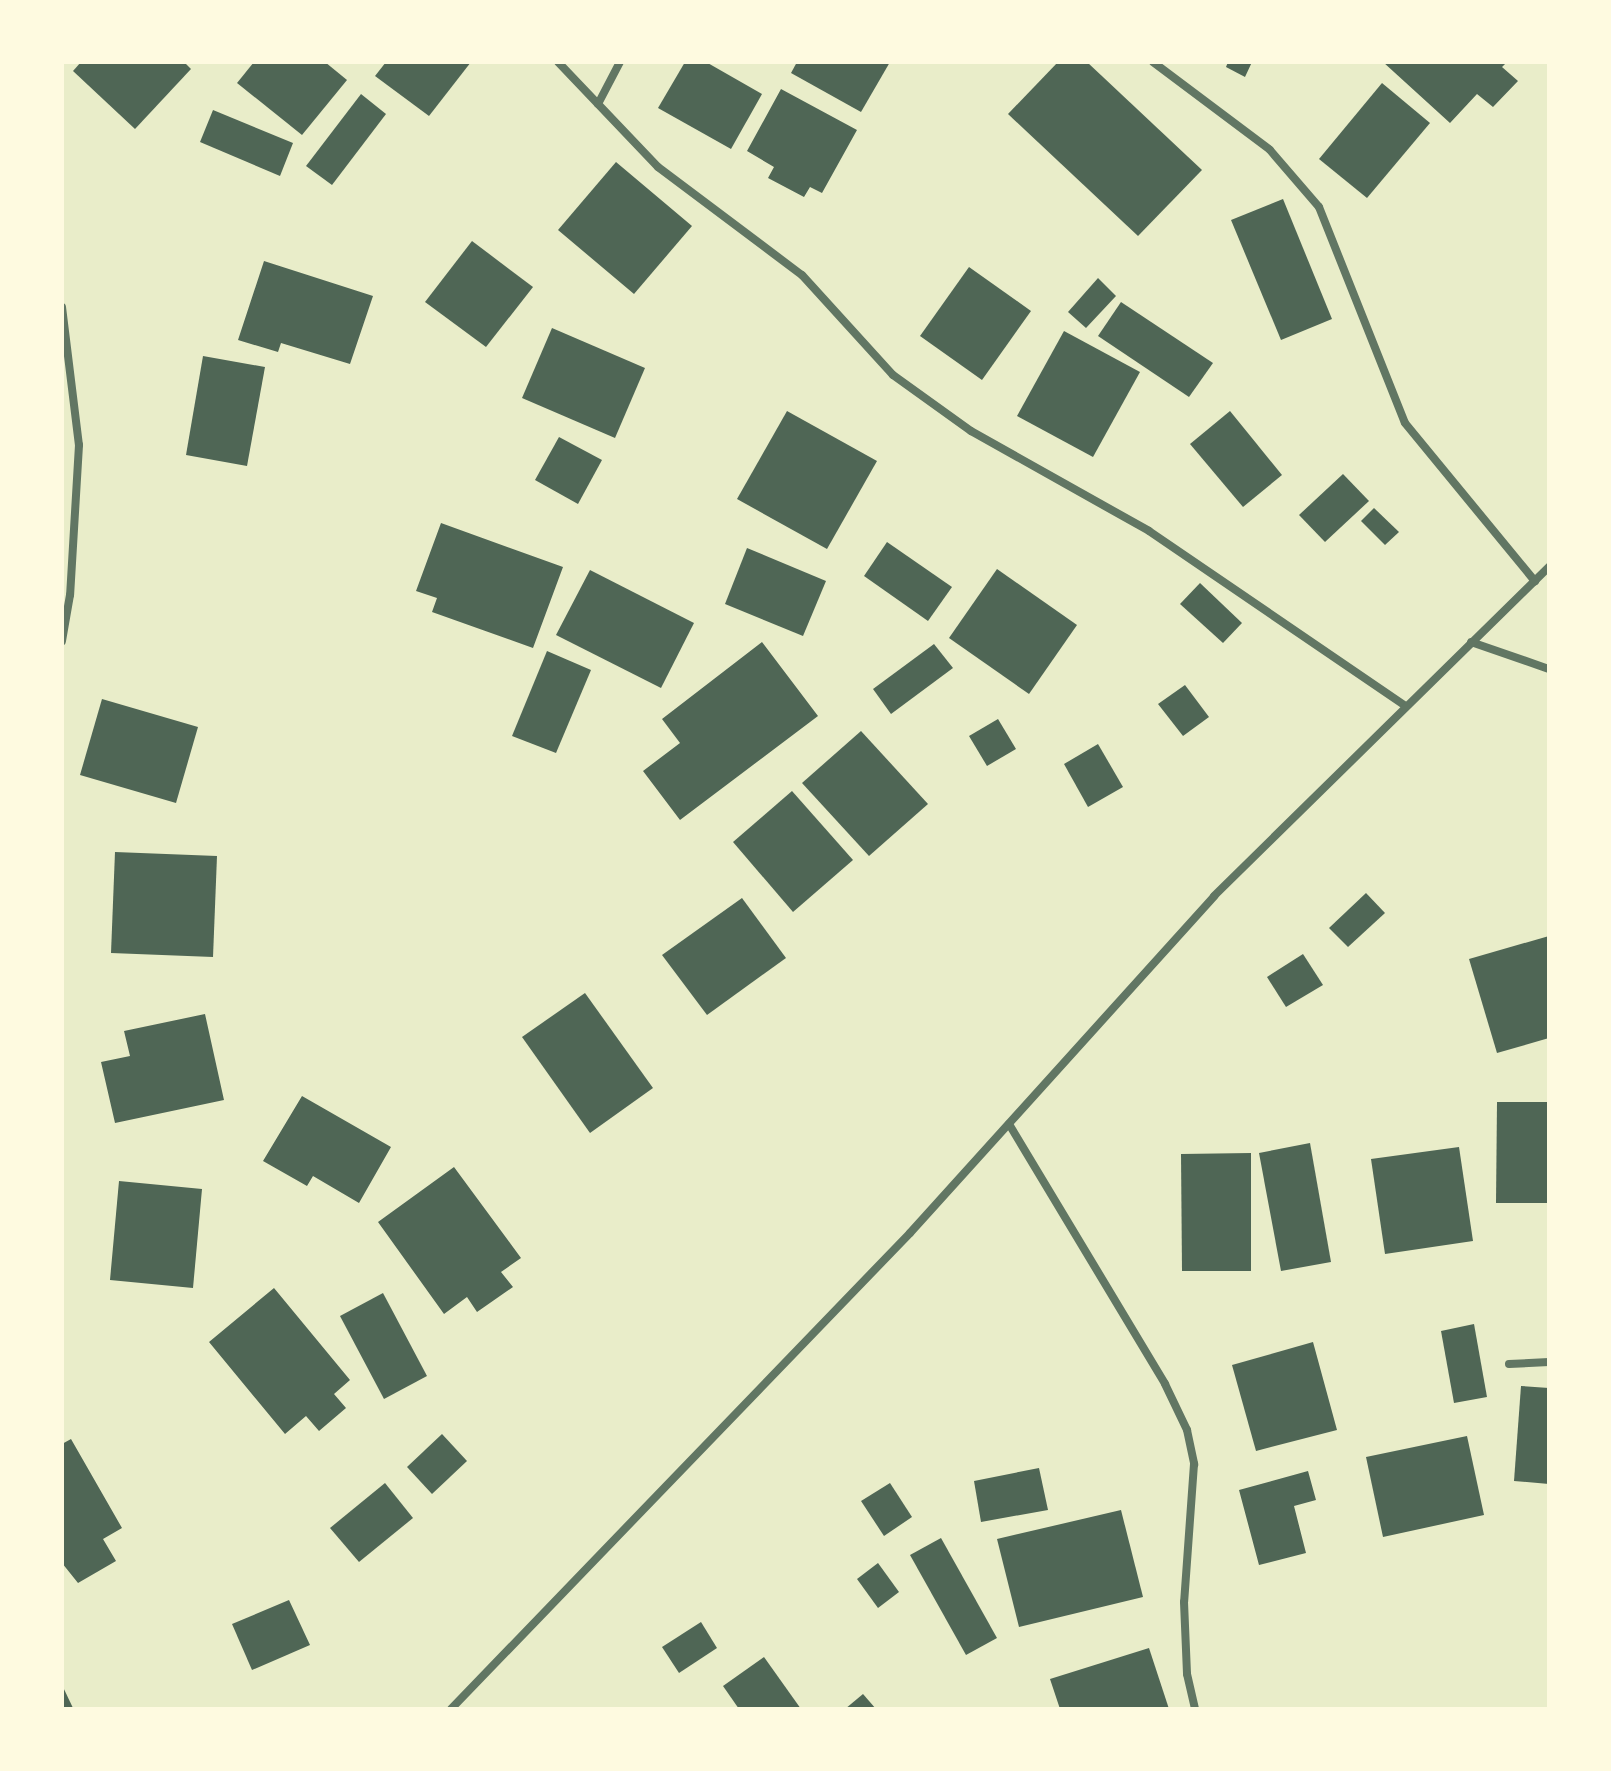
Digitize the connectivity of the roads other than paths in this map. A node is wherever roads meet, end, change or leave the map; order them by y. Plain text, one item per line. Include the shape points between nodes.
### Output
1 (558, 62) edge
2 (620, 62) edge
3 (1153, 62) edge
4 (598, 104) junction
5 (62, 307) edge
6 (1549, 567) edge
7 (1535, 581) junction
8 (62, 641) edge
9 (1471, 642) junction
10 (1549, 669) edge
11 (1406, 706) junction
12 (1009, 1124) junction
13 (1549, 1362) edge
14 (1509, 1364) dead end
15 (451, 1709) edge
16 (1195, 1709) edge

1 - 4 street
2 - 4 street
3 - 7 street via 1270,150 1319,207 1405,423
4 - 11 street via 658,167 802,275 893,375 971,431 1149,531
5 - 8 street via 79,445
6 - 7 street
7 - 9 street
9 - 10 street
9 - 11 street
11 - 12 street via 1214,896
12 - 15 street
12 - 16 street via 1165,1384 1187,1430 1194,1464 1184,1602 1187,1674
13 - 14 street

